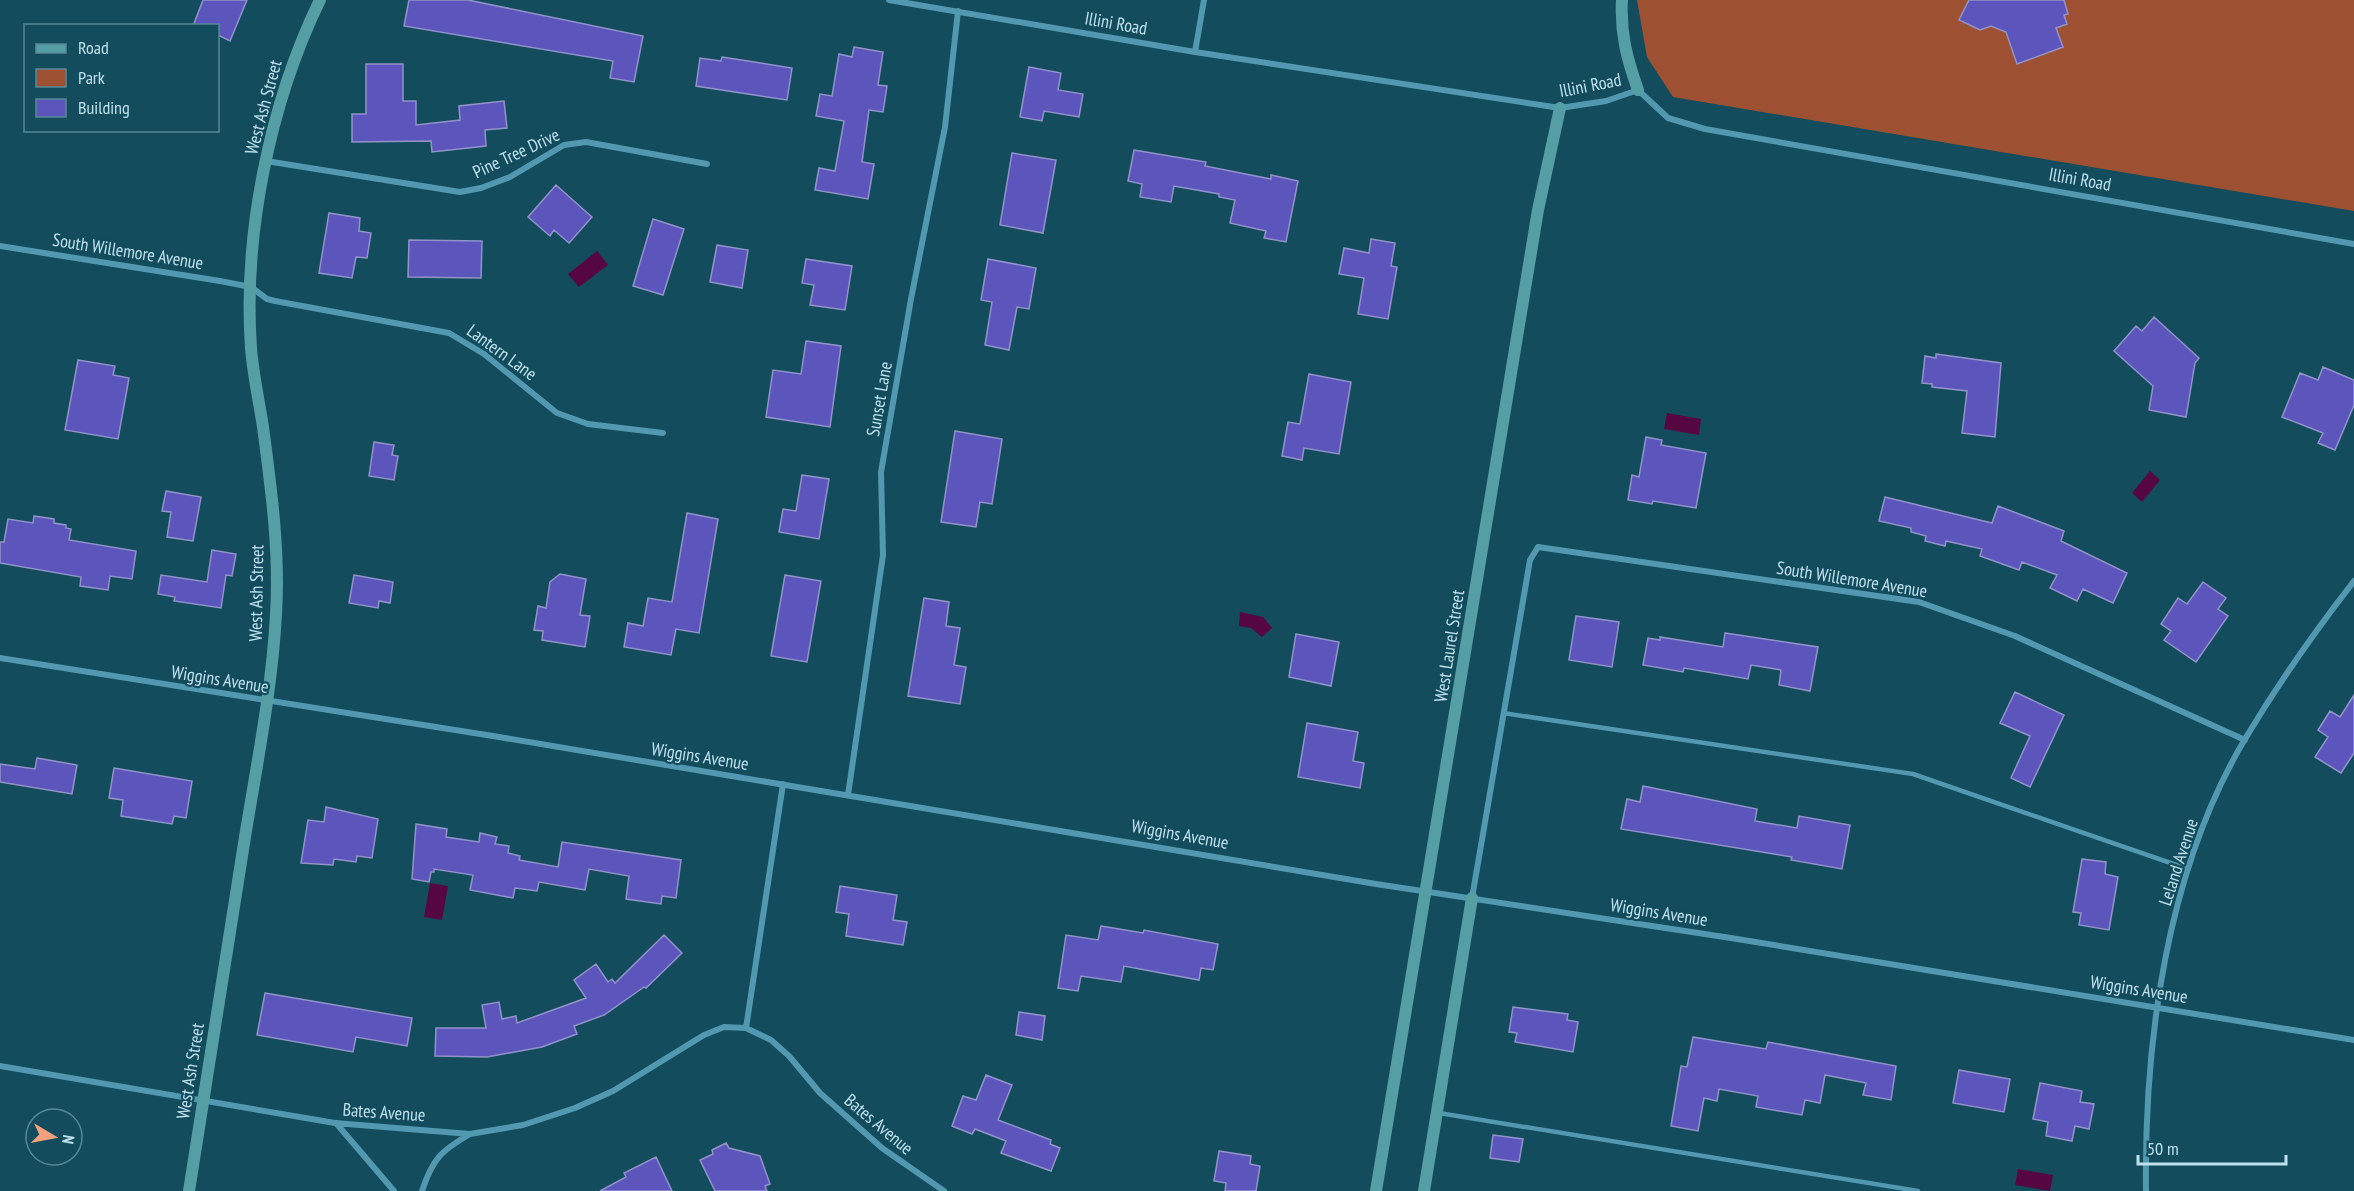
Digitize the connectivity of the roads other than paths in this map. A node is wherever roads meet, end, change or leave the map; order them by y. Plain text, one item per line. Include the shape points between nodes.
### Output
1 (320, 0) edge
2 (889, 0) edge
3 (1204, 0) edge
4 (1622, 0) edge
5 (958, 10) junction
6 (1195, 52) junction
7 (1638, 90) junction
8 (1560, 108) junction
9 (266, 161) junction
10 (706, 164) dead end
11 (2354, 244) edge
12 (0, 246) edge
13 (251, 287) junction
14 (663, 433) dead end
15 (2354, 581) edge
16 (0, 658) edge
17 (267, 701) junction
18 (1503, 713) junction
19 (2245, 740) junction
20 (783, 784) junction
21 (848, 795) junction
22 (2188, 869) junction
23 (1427, 891) junction
24 (1472, 898) junction
25 (2157, 1008) junction
26 (746, 1028) junction
27 (2354, 1040) edge
28 (0, 1066) edge
29 (203, 1100) junction
30 (1436, 1113) junction
31 (335, 1123) junction
32 (471, 1134) junction
33 (189, 1191) edge
34 (394, 1191) edge
35 (422, 1191) edge
36 (944, 1191) edge
37 (1376, 1191) edge
38 (1424, 1191) edge
39 (1918, 1191) edge
40 (2146, 1191) edge

1 - 9 street, West Ash Street via 301,38
2 - 5 street, Illini Road
3 - 6 street
4 - 7 street via 1624,51
5 - 6 street, Illini Road
5 - 21 street, Sunset Lane via 945,127 882,472 883,555
6 - 8 street, Illini Road
7 - 8 street, Illini Road via 1606,101
7 - 11 street, Illini Road via 1668,118 1705,129
8 - 23 street, West Laurel Street via 1538,210
9 - 10 street, Pine Tree Drive via 460,192 510,177 564,145 586,142
9 - 13 street, West Ash Street
12 - 13 street, South Willemore Avenue
13 - 14 street, Lantern Lane via 267,299 449,333 484,354 557,412 588,424
13 - 17 street, West Ash Street via 251,348 268,462 276,553 276,613
15 - 19 street, Leland Avenue
16 - 17 street, Wiggins Avenue
17 - 20 street, Wiggins Avenue
17 - 29 street, West Ash Street
18 - 19 street, South Willemore Avenue via 1530,560 1538,547 1919,603 2015,636
18 - 22 lane via 1913,774
18 - 24 street
19 - 22 street, Leland Avenue via 2215,800
20 - 21 street, Wiggins Avenue
20 - 26 street
21 - 23 street, Wiggins Avenue
22 - 25 street, Leland Avenue
23 - 24 street, Wiggins Avenue
23 - 37 street, West Laurel Street
24 - 25 street, Wiggins Avenue
24 - 30 street
25 - 27 street, Wiggins Avenue
25 - 40 street, Leland Avenue via 2145,1118
26 - 32 street, Bates Avenue via 724,1027 704,1035 613,1091 575,1108 523,1125
26 - 36 street, Bates Avenue via 771,1040 820,1094 882,1148
28 - 29 street, Bates Avenue
29 - 31 street, Bates Avenue
29 - 33 street, West Ash Street
30 - 38 street
30 - 39 lane
31 - 32 street, Bates Avenue
31 - 34 street
32 - 35 street via 444,1150 432,1164

